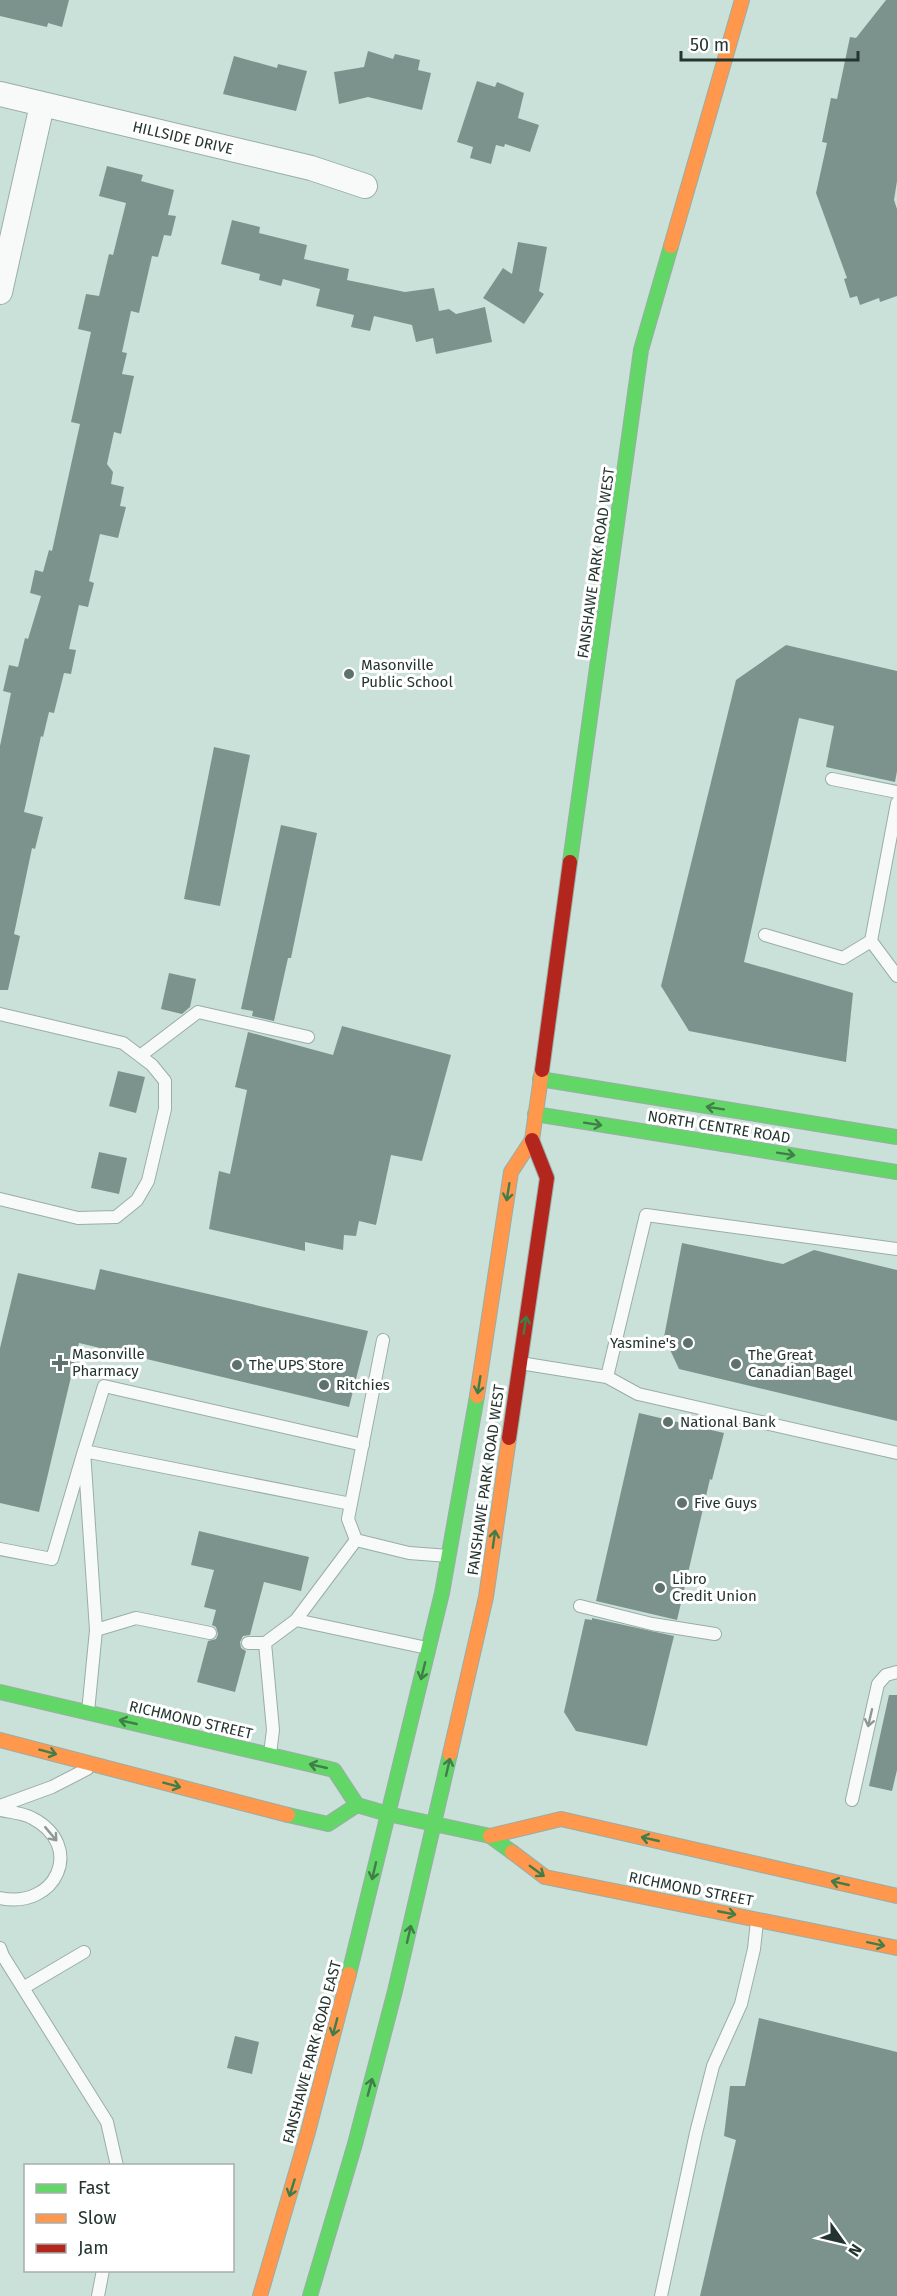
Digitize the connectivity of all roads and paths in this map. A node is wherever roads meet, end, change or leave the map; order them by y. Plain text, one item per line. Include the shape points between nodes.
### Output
1 (742, 0) edge
2 (0, 94) edge
3 (42, 105) junction
4 (365, 186) dead end
5 (0, 292) edge
6 (832, 779) dead end
7 (897, 792) edge
8 (897, 804) edge
9 (765, 935) dead end
10 (871, 941) junction
11 (897, 976) edge
12 (0, 1014) edge
13 (308, 1036) dead end
14 (140, 1056) junction
15 (540, 1079) junction
16 (535, 1114) junction
17 (897, 1137) edge
18 (532, 1140) junction
19 (897, 1172) edge
20 (0, 1199) edge
21 (897, 1249) edge
22 (383, 1340) dead end
23 (519, 1363) junction
24 (607, 1377) junction
25 (363, 1445) junction
26 (84, 1451) junction
27 (897, 1453) edge
28 (351, 1504) junction
29 (356, 1540) junction
30 (0, 1549) edge
31 (450, 1556) junction
32 (580, 1606) dead end
33 (296, 1620) junction
34 (96, 1630) junction
35 (210, 1633) dead end
36 (715, 1634) dead end
37 (248, 1642) dead end
38 (265, 1643) junction
39 (429, 1648) junction
40 (897, 1672) edge
41 (0, 1692) edge
42 (88, 1713) junction
43 (0, 1740) edge
44 (270, 1755) junction
45 (96, 1765) junction
46 (852, 1800) dead end
47 (357, 1805) junction
48 (0, 1808) edge
49 (388, 1814) junction
50 (435, 1824) junction
51 (490, 1836) junction
52 (897, 1896) edge
53 (0, 1898) edge
54 (757, 1919) junction
55 (897, 1948) edge
56 (84, 1952) dead end
57 (1, 1953) edge
58 (23, 1988) junction
59 (117, 2164) edge
60 (103, 2272) edge
61 (98, 2296) edge
62 (260, 2296) edge
63 (310, 2296) edge
64 (661, 2296) edge

1 - 15 main road, FANSHAWE PARK ROAD WEST via 641,350
2 - 3 street, HILLSIDE DRIVE
3 - 4 street, HILLSIDE DRIVE via 311,168
3 - 5 street
6 - 7 lane
8 - 10 lane
9 - 10 lane via 843,958
10 - 11 lane
12 - 14 lane via 123,1043
13 - 14 lane via 198,1012
14 - 20 lane via 165,1081 165,1109 148,1181 137,1200 116,1217 78,1218
15 - 16 main road, FANSHAWE PARK ROAD WEST
17 -> 15 main road, NORTH CENTRE ROAD
16 - 18 main road, FANSHAWE PARK ROAD WEST
16 -> 19 main road, NORTH CENTRE ROAD
23 -> 18 main road, FANSHAWE PARK ROAD WEST via 547,1178
18 -> 31 main road, FANSHAWE PARK ROAD WEST via 511,1172
21 - 24 lane via 646,1215
22 - 25 lane
23 - 24 lane
50 -> 23 main road, FANSHAWE PARK ROAD WEST via 486,1597
24 - 27 lane via 638,1394
25 - 26 lane via 104,1386
25 - 28 lane
26 - 28 lane
26 - 30 lane via 52,1559
26 - 34 lane
28 - 29 lane via 348,1519
29 - 31 lane via 409,1553
29 - 33 lane
31 - 39 main road, FANSHAWE PARK ROAD WEST
32 - 36 lane via 652,1624
33 - 38 lane
33 - 39 lane
34 - 35 lane via 136,1618
34 - 42 lane
37 - 38 lane
38 - 44 lane via 273,1730
39 -> 49 main road, FANSHAWE PARK ROAD WEST
40 -> 46 lane via 886,1675 878,1684
41 - 42 main road, RICHMOND STREET
44 -> 42 main road, RICHMOND STREET
43 -> 45 main road
47 -> 44 main road, RICHMOND STREET via 334,1770
45 -> 47 main road via 328,1824
45 - 48 lane
47 - 49 main road, RICHMOND STREET
48 -> 53 lane via 31,1817 47,1828 59,1844 61,1863 54,1882 35,1897 12,1901
49 - 50 main road, RICHMOND STREET
49 -> 62 main road, FANSHAWE PARK ROAD EAST via 308,2132
50 - 51 main road, RICHMOND STREET
63 -> 50 main road via 355,2144
52 -> 51 main road, RICHMOND STREET via 561,1819
51 -> 54 main road, RICHMOND STREET via 545,1877
54 -> 55 main road, RICHMOND STREET
54 - 64 lane via 741,2004 713,2066
56 - 58 lane
57 - 58 lane
58 - 59 lane via 107,2122
60 - 61 lane

